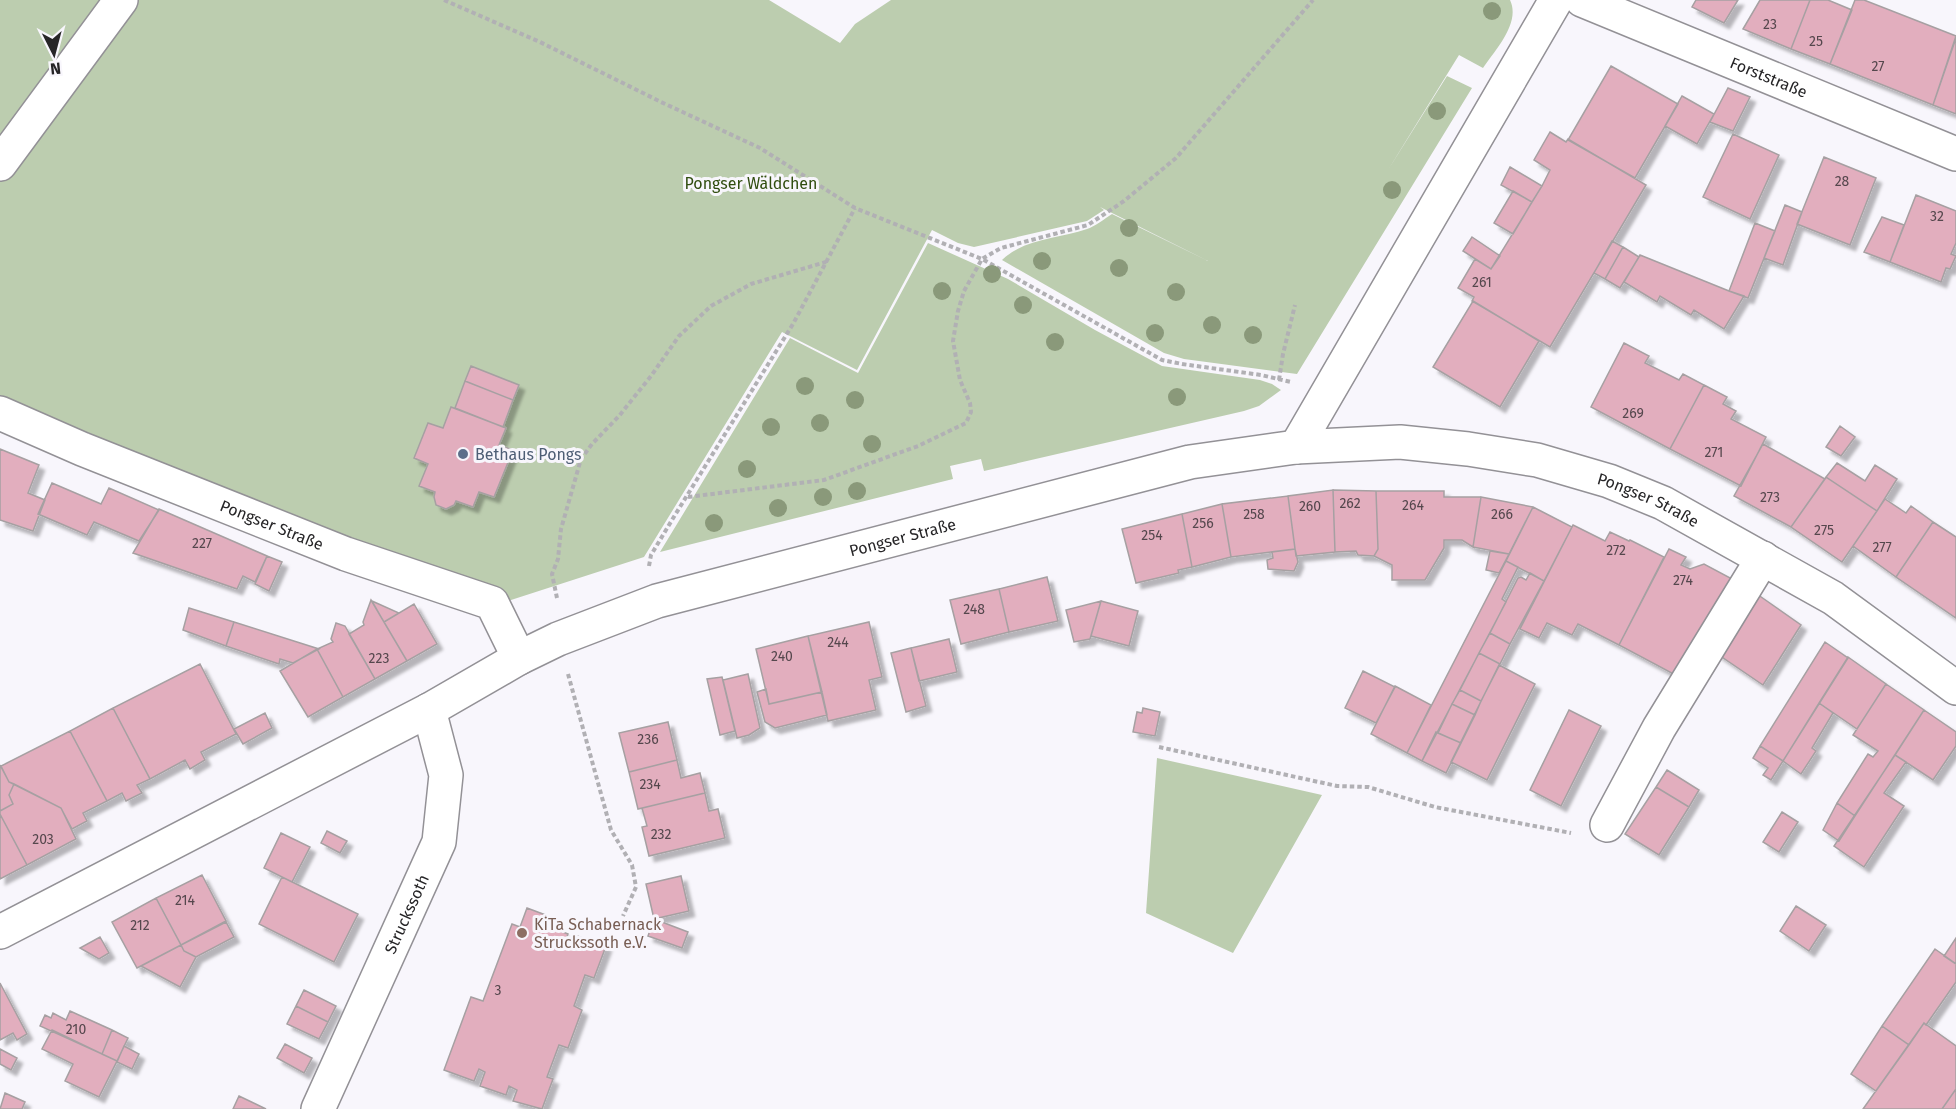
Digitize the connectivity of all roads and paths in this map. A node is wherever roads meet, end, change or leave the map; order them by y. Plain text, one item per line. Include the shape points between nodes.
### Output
1 (121, 0) edge
2 (444, 0) edge
3 (1313, 0) edge
4 (1556, 0) edge
5 (1582, 0) edge
6 (1956, 154) edge
7 (0, 164) edge
8 (855, 208) junction
9 (982, 259) junction
10 (826, 262) junction
11 (1295, 305) dead end
12 (1279, 380) junction
13 (1328, 390) junction
14 (0, 413) edge
15 (1296, 447) junction
16 (688, 497) junction
17 (1763, 558) junction
18 (657, 601) junction
19 (502, 624) junction
20 (558, 639) junction
21 (519, 658) junction
22 (1956, 688) edge
23 (429, 710) junction
24 (1159, 747) dead end
25 (1607, 825) joint
26 (623, 916) dead end
27 (0, 932) edge
28 (318, 1109) edge

1 - 7 street
2 - 8 path via 760,148
3 - 9 path via 1176,158 1124,201 1088,225 1001,248
4 - 13 street
5 - 6 street, Forststraße
8 - 9 path
8 - 10 path
9 - 12 path via 1162,360
9 - 16 path via 964,291 953,341 960,380 970,403 966,423 909,450 824,480
10 - 16 path
10 - 19 path via 751,284 711,306 679,336 651,376 581,459 552,574 558,598
11 - 12 path
12 - 13 path
13 - 15 street
14 - 19 street, Pongser Straße via 346,554 492,603
15 - 17 street, Pongser Straße via 1400,442 1537,460 1609,481 1663,503
15 - 18 street, Pongser Straße via 1190,462
16 - 18 path via 651,555 649,566
17 - 22 street, Pongser Straße via 1833,598
17 - 25 street via 1659,728
18 - 20 street, Pongser Straße
19 - 21 street, Pongser Straße
20 - 21 street, Pongser Straße
20 - 26 path via 612,830 632,865 636,887
21 - 23 street, Pongser Straße
23 - 27 street, Pongser Straße
23 - 28 street, Struckssoth via 446,775 439,842
24 - 25 path via 1337,786 1368,787 1435,807 1568,834

